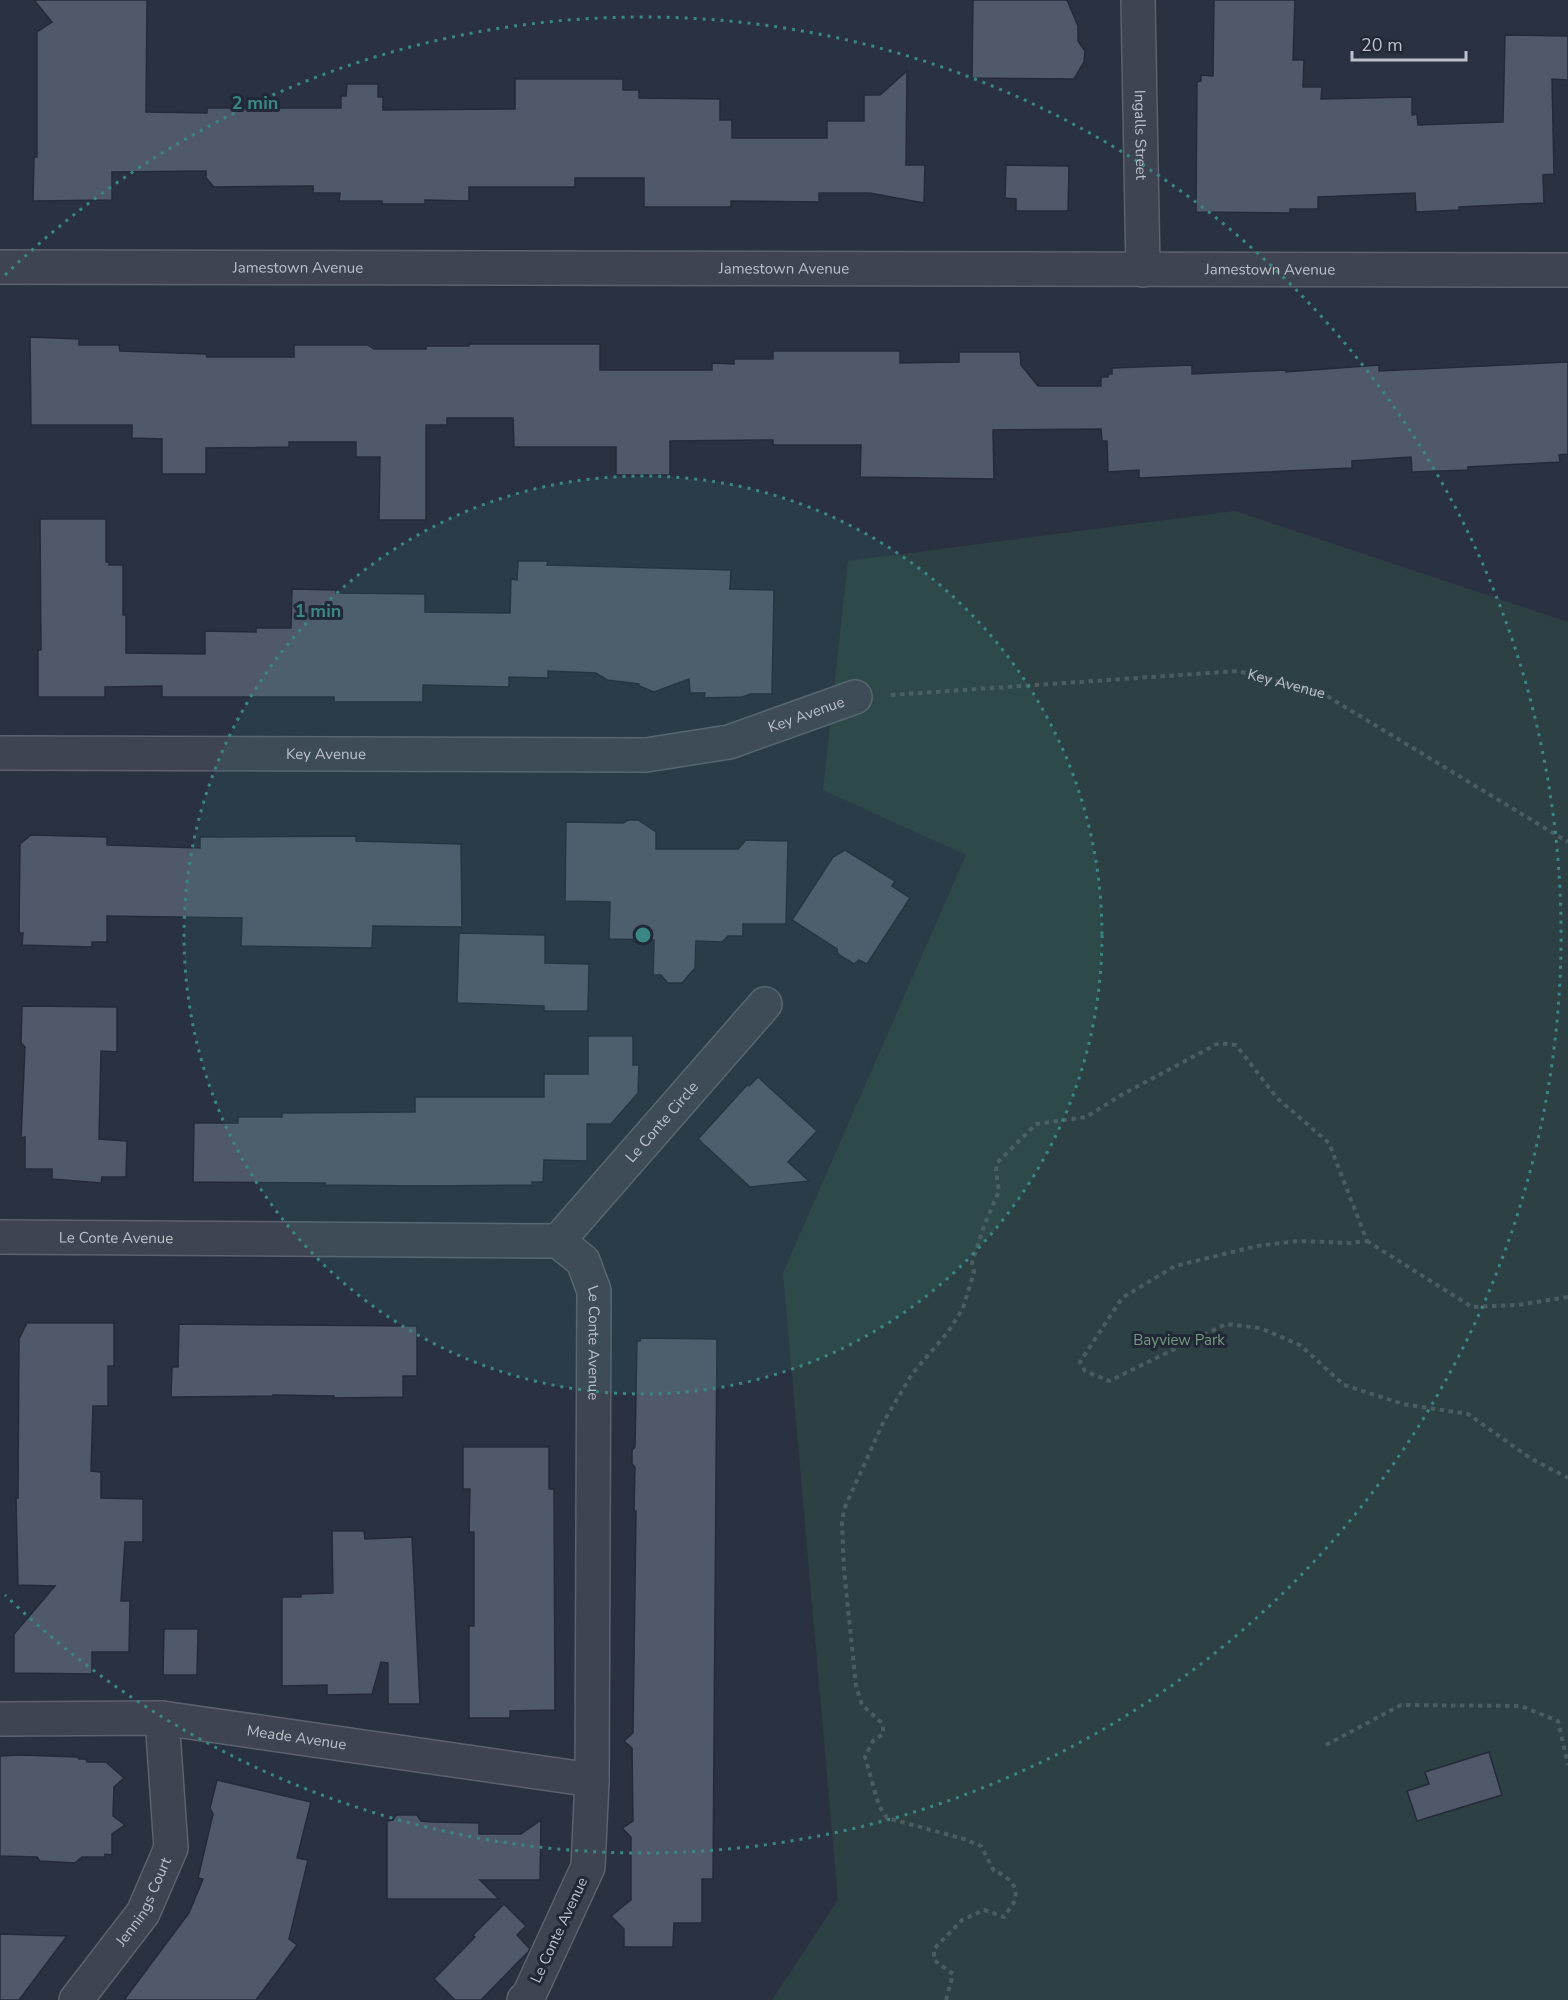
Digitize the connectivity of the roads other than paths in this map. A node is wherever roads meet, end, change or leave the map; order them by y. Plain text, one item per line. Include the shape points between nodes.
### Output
1 (1138, 0) edge
2 (0, 267) edge
3 (1143, 270) junction
4 (1568, 270) edge
5 (855, 697) road end
6 (0, 753) edge
7 (765, 1004) dead end
8 (0, 1237) edge
9 (558, 1241) junction
10 (162, 1718) junction
11 (0, 1719) edge
12 (592, 1780) junction
13 (76, 2000) edge
14 (524, 2000) edge

1 - 3 street, Ingalls Street
2 - 3 street, Jamestown Avenue
3 - 4 street, Jamestown Avenue
5 - 6 street, Key Avenue via 729,742 646,755
7 - 9 street, Le Conte Circle
8 - 9 street, Le Conte Avenue
9 - 12 street, Le Conte Avenue via 583,1262 594,1291
10 - 11 street, Meade Avenue
10 - 12 street, Meade Avenue
10 - 13 street, Jennings Court via 171,1848 143,1913
12 - 14 street, Le Conte Avenue via 588,1867

